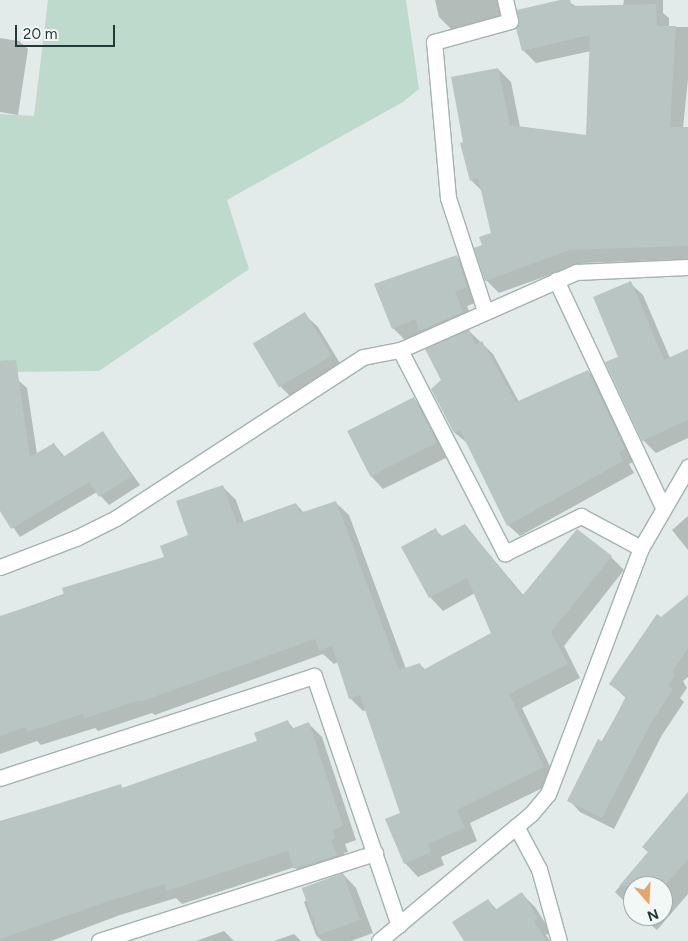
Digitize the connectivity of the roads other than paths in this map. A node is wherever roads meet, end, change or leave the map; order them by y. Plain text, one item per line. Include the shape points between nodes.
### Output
1 (506, 0) edge
2 (688, 267) edge
3 (556, 280) junction
4 (485, 312) junction
5 (400, 350) junction
6 (688, 467) edge
7 (663, 507) junction
8 (641, 548) junction
9 (0, 567) edge
10 (0, 778) edge
11 (516, 826) junction
12 (374, 854) junction
13 (399, 924) junction
14 (99, 941) edge
15 (379, 941) edge
16 (559, 941) edge

1 - 4 street via 510,21 434,42 448,198
2 - 3 street via 576,272
3 - 4 street
3 - 7 street
4 - 5 street
5 - 8 street via 504,553 581,516
5 - 9 street via 363,357 116,518 76,538
6 - 7 street
7 - 8 street
8 - 11 street via 548,794
10 - 12 street via 314,676
11 - 13 street
11 - 16 street via 539,869
12 - 13 street
12 - 14 street
13 - 15 street

